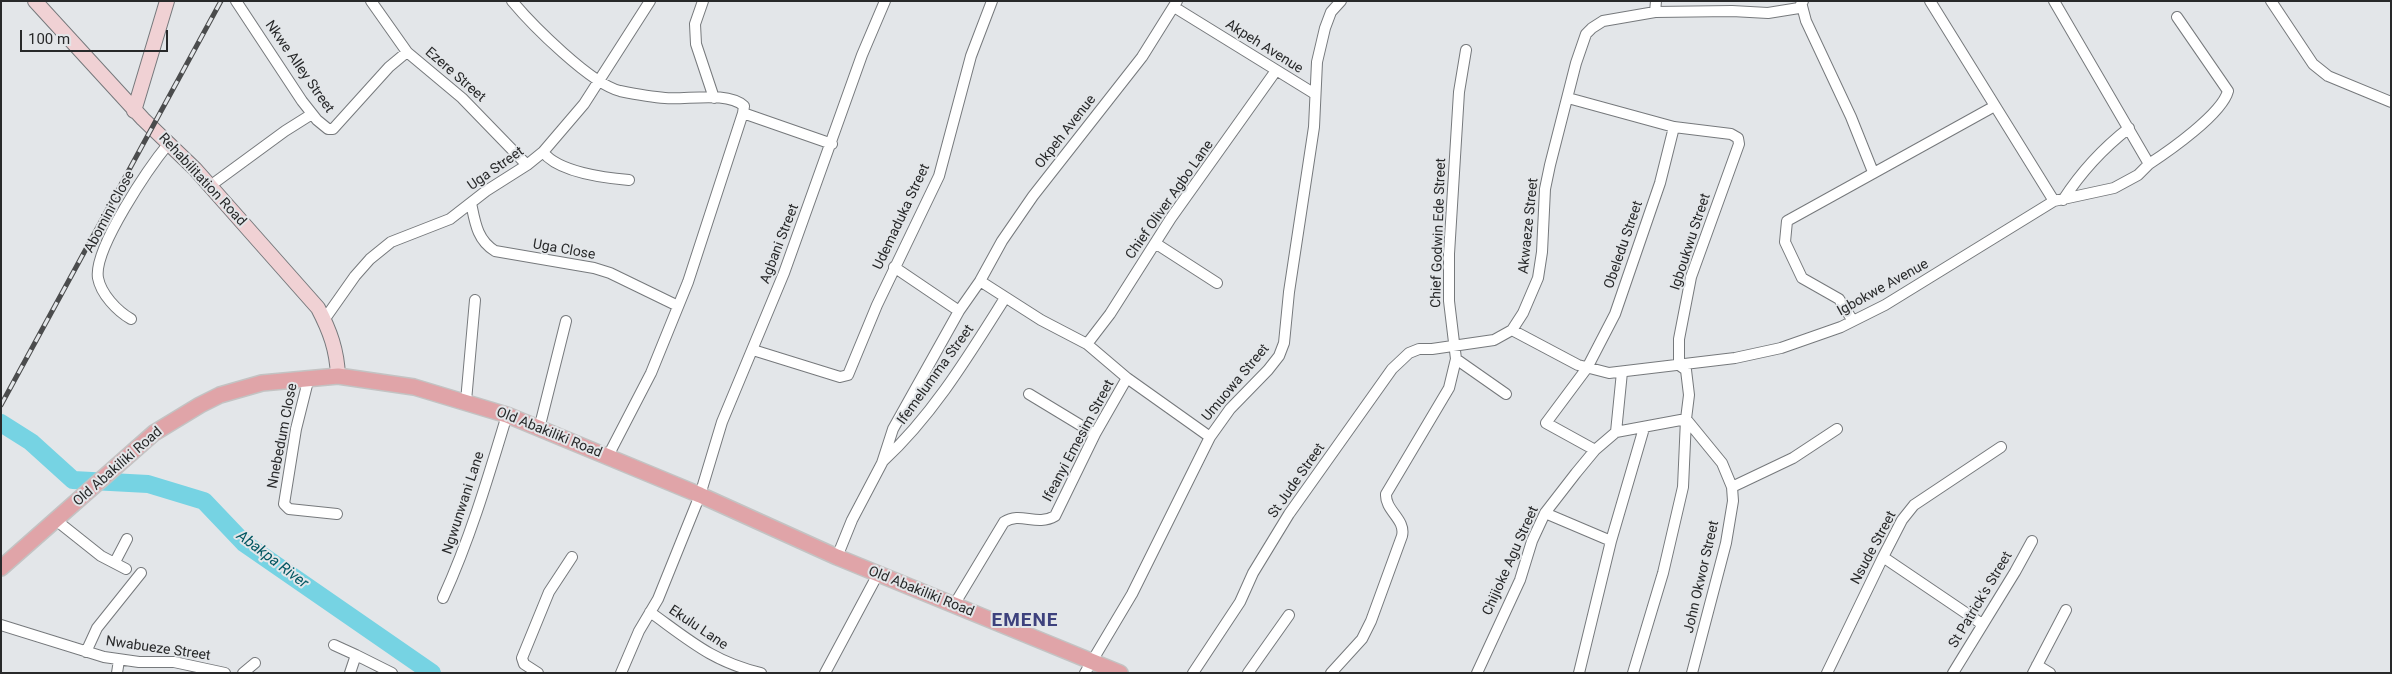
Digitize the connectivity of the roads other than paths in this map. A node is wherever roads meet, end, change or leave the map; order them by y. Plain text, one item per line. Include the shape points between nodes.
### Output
1 (35, 1) edge
2 (167, 1) edge
3 (236, 1) edge
4 (371, 1) edge
5 (512, 1) edge
6 (650, 1) edge
7 (703, 1) edge
8 (885, 1) edge
9 (992, 1) edge
10 (1341, 1) edge
11 (1656, 1) edge
12 (1930, 1) edge
13 (2054, 1) edge
14 (2271, 1) edge
15 (1175, 4) edge
16 (1803, 4) edge
17 (1655, 12) junction
18 (2176, 17) dead end
19 (1466, 50) dead end
20 (407, 52) junction
21 (1275, 72) junction
22 (599, 81) junction
23 (1315, 94) junction
24 (714, 98) junction
25 (1568, 98) junction
26 (2391, 102) edge
27 (1993, 107) junction
28 (134, 111) junction
29 (743, 113) junction
30 (312, 114) junction
31 (1674, 127) junction
32 (2128, 128) junction
33 (169, 144) junction
34 (832, 144) junction
35 (543, 152) junction
36 (2149, 164) junction
37 (527, 165) junction
38 (1873, 172) junction
39 (629, 180) dead end
40 (210, 186) junction
41 (2058, 201) junction
42 (471, 203) junction
43 (1155, 243) junction
44 (894, 267) junction
45 (980, 281) junction
46 (1217, 283) dead end
47 (1005, 298) junction
48 (475, 300) dead end
49 (678, 306) junction
50 (959, 311) junction
51 (131, 319) dead end
52 (324, 320) junction
53 (566, 321) dead end
54 (1853, 321) junction
55 (1512, 330) junction
56 (1087, 344) junction
57 (1455, 346) junction
58 (753, 350) junction
59 (1456, 359) junction
60 (1679, 365) junction
61 (1587, 368) junction
62 (1622, 372) junction
63 (338, 376) junction
64 (309, 377) junction
65 (1127, 378) junction
66 (1029, 394) dead end
67 (1506, 394) dead end
68 (466, 401) junction
69 (507, 415) junction
70 (1686, 419) junction
71 (1644, 428) junction
72 (539, 429) junction
73 (1837, 429) dead end
74 (1616, 432) junction
75 (1095, 434) junction
76 (1210, 437) junction
77 (2001, 447) dead end
78 (1595, 450) junction
79 (608, 456) junction
80 (882, 463) junction
81 (1732, 487) junction
82 (700, 495) junction
83 (1545, 513) junction
84 (337, 514) dead end
85 (61, 517) junction
86 (127, 539) dead end
87 (1610, 541) junction
88 (2032, 541) dead end
89 (572, 558) dead end
90 (837, 558) junction
91 (1883, 558) junction
92 (115, 562) junction
93 (1, 568) edge
94 (126, 569) dead end
95 (141, 573) dead end
96 (878, 574) junction
97 (443, 598) dead end
98 (954, 605) junction
99 (2066, 610) dead end
100 (650, 612) junction
101 (1289, 615) dead end
102 (1982, 624) junction
103 (1, 625) edge
104 (334, 645) dead end
105 (86, 652) junction
106 (356, 655) junction
107 (119, 660) junction
108 (255, 664) dead end
109 (1088, 667) edge
110 (2035, 669) edge
111 (118, 673) edge
112 (225, 673) edge
113 (243, 673) edge
114 (350, 673) edge
115 (392, 673) edge
116 (538, 673) edge
117 (621, 673) edge
118 (761, 673) edge
119 (825, 673) edge
120 (1120, 673) edge
121 (1193, 673) edge
122 (1248, 673) edge
123 (1331, 673) edge
124 (1477, 673) edge
125 (1578, 673) edge
126 (1634, 673) edge
127 (1692, 673) edge
128 (1827, 673) edge
129 (1953, 673) edge
130 (2050, 673) edge

1 - 28 main road, Rehabilitation Road
2 - 28 main road
3 - 30 street, Nkwe Alley Street
4 - 20 street, Ezere Street
5 - 22 street via 543,34
6 - 22 street, Uga Street
7 - 24 street via 695,24 696,44
8 - 34 street, Agbani Street via 862,55
9 - 44 street, Udemaduka Street via 970,56 938,176
10 - 23 street, Umuowa Street via 1331,12 1324,28
11 - 17 street
12 - 27 street
13 - 32 street
14 - 26 street via 2313,64 2328,76
15 - 21 street, Akpeh Avenue
15 - 45 street, Okpeh Avenue via 1142,57 1033,196
16 - 17 street via 1768,13
16 - 38 street via 1806,22
17 - 25 street, Akwaeze Street via 1603,21 1586,34
18 - 36 street via 2228,91 2220,105 2180,144
19 - 57 street, Chief Godwin Ede Street via 1459,92 1449,254 1449,301
20 - 30 street, Nkwe Alley Street via 333,129 328,129
20 - 37 street, Ezere Street via 462,98
21 - 23 street, Akpeh Avenue
21 - 43 street, Chief Oliver Agbo Lane
22 - 24 street via 618,90 643,95
22 - 35 street, Uga Street
23 - 76 street, Umuowa Street via 1314,127 1284,342 1279,356 1230,409
24 - 29 street via 742,104
25 - 31 street
25 - 55 street, Akwaeze Street via 1545,189 1538,278
27 - 38 street
27 - 41 street
28 - 33 main road, Rehabilitation Road
29 - 34 street
29 - 49 street
30 - 40 street
31 - 60 street, Igboukwu Street via 1731,134 1738,138 1739,144 1691,277 1679,339
31 - 61 street, Obeledu Street via 1660,183 1615,314
32 - 36 street
32 - 41 street via 2108,144
33 - 40 main road, Rehabilitation Road
33 - 51 street, Abomini Close via 139,183 98,265 100,286 119,310
34 - 58 street, Agbani Street
35 - 37 street, Uga Street
35 - 39 street via 565,167
36 - 41 street via 2138,175 2114,188
37 - 42 street, Uga Street
38 - 54 street via 1787,221 1785,242 1802,278 1839,299
40 - 52 main road, Rehabilitation Road via 310,299
41 - 54 street, Igbokwe Avenue via 1928,280
42 - 49 street, Uga Close via 478,234 485,245 495,251 610,273
42 - 52 street, Uga Street via 450,219 391,242 370,259
43 - 46 street
43 - 56 street, Chief Oliver Agbo Lane
44 - 50 street
44 - 58 street, Udemaduka Street via 848,375 840,377
45 - 47 street
45 - 50 street
47 - 56 street
47 - 80 street, Ifemelumma Street via 945,390 906,440
48 - 68 street
49 - 79 street via 650,373
50 - 80 street via 893,429
52 - 63 main road, Rehabilitation Road via 335,348
53 - 72 street
54 - 60 street, Igbokwe Avenue via 1781,348
55 - 57 street via 1494,340
55 - 61 street, Igbokwe Avenue
56 - 65 street
57 - 59 street, Chief Godwin Ede Street
57 - 121 street, St Jude Street via 1419,349 1409,353 1392,369 1289,514 1253,573 1240,602
58 - 82 street, Agbani Street via 722,422
59 - 67 street
59 - 123 street, Chief Godwin Ede Street via 1450,388 1386,494 1385,503 1403,530 1371,621 1362,639
60 - 62 street, Igbokwe Avenue
60 - 70 street, Igboukwu Street via 1686,370 1689,395
61 - 62 street, Igbokwe Avenue
61 - 78 street, Obeledu Street via 1546,423
62 - 74 street
63 - 64 main road, Old Abakiliki Road
63 - 68 main road, Old Abakiliki Road via 414,387
64 - 84 street, Nnebedum Close via 296,429 284,504 288,510
64 - 85 main road, Old Abakiliki Road via 262,383 220,395 154,433
65 - 75 street, Ifeanyi Emesim Street
65 - 76 street
66 - 75 street
68 - 69 main road, Old Abakiliki Road
69 - 72 main road, Old Abakiliki Road
69 - 97 street, Ngwunwani Lane via 476,516
70 - 71 street
70 - 81 street, John Okwor Street via 1722,463
70 - 126 street via 1683,487 1663,573
71 - 74 street
71 - 87 street
72 - 79 main road, Old Abakiliki Road
73 - 81 street via 1793,458
74 - 78 street, Chijioke Agu Street
75 - 98 street, Ifeanyi Emesim Street via 1055,516 1043,521 1015,517 1004,522
76 - 109 street, Umuowa Street via 1132,594
77 - 91 street, Nsude Street via 1914,505 1902,520
78 - 83 street, Chijioke Agu Street
79 - 82 main road, Old Abakiliki Road
80 - 90 street via 852,520
81 - 127 street, John Okwor Street via 1726,543
82 - 90 main road, Old Abakiliki Road
82 - 100 street, Ekulu Lane
83 - 87 street
83 - 124 street, Chijioke Agu Street via 1520,580
85 - 92 street via 101,556
85 - 93 main road, Old Abakiliki Road
86 - 92 street
87 - 125 street
88 - 102 street, St Patrick's Street
89 - 116 street via 549,592 522,658 524,664
90 - 96 main road, Old Abakiliki Road
91 - 102 street
91 - 128 street, Nsude Street
92 - 94 street
95 - 105 street via 97,628
96 - 98 main road, Old Abakiliki Road
96 - 119 street
98 - 109 main road, Old Abakiliki Road
99 - 110 street
100 - 117 street, Ekulu Lane
100 - 118 street, Ekulu Lane via 721,660
101 - 122 street
102 - 129 street, St Patrick's Street
103 - 105 street, Nwabueze Street
104 - 106 street
105 - 107 street, Nwabueze Street
106 - 114 street
106 - 115 street
107 - 111 street
107 - 112 street, Nwabueze Street via 174,662
108 - 113 street
109 - 120 main road, Old Abakiliki Road
110 - 130 street

